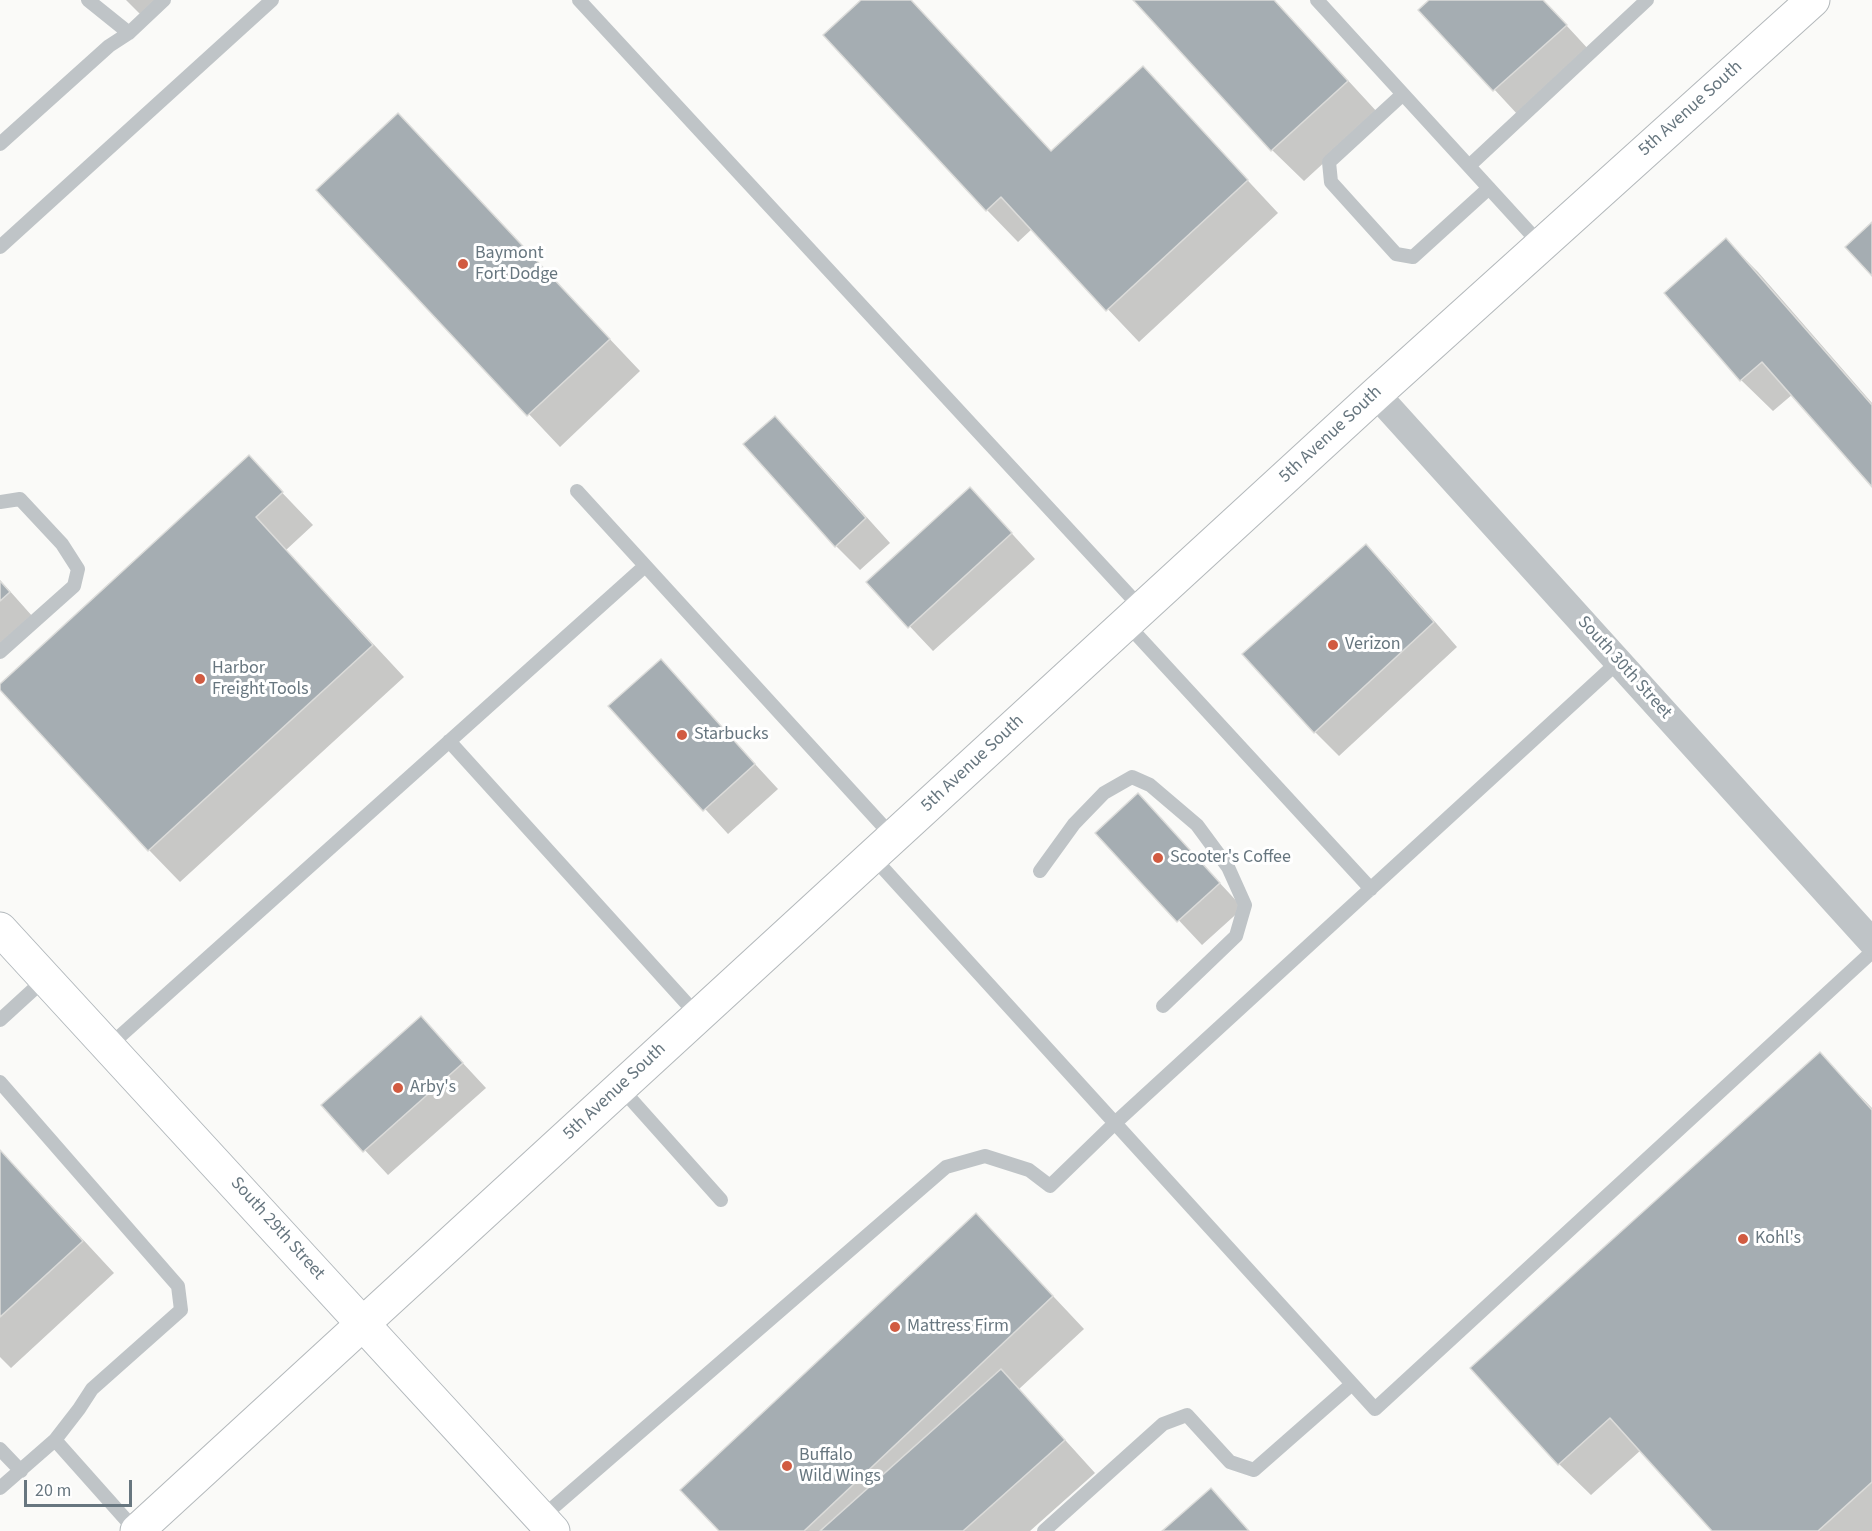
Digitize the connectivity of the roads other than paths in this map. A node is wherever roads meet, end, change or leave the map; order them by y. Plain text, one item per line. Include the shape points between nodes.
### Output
1 (88, 0) edge
2 (164, 0) edge
3 (272, 0) edge
4 (579, 0) edge
5 (1323, 2) edge
6 (1641, 2) edge
7 (1802, 4) edge
8 (129, 33) junction
9 (1403, 94) junction
10 (0, 144) edge
11 (1469, 165) junction
12 (1489, 188) junction
13 (1541, 245) junction
14 (0, 247) edge
15 (1376, 394) junction
16 (577, 491) dead end
17 (0, 502) edge
18 (645, 566) junction
19 (1134, 616) junction
20 (0, 652) edge
21 (1618, 662) junction
22 (449, 741) junction
23 (882, 847) junction
24 (1040, 871) dead end
25 (1371, 889) junction
26 (0, 929) edge
27 (1872, 942) edge
28 (1872, 952) edge
29 (46, 978) junction
30 (1163, 1006) dead end
31 (698, 1016) junction
32 (0, 1020) edge
33 (109, 1046) junction
34 (0, 1082) edge
35 (620, 1087) junction
36 (1115, 1124) junction
37 (721, 1200) dead end
38 (363, 1323) junction
39 (1352, 1384) junction
40 (55, 1440) junction
41 (0, 1449) edge
42 (21, 1471) junction
43 (0, 1488) edge
44 (547, 1525) edge
45 (136, 1531) edge
46 (1044, 1531) edge

1 - 8 lane
2 - 8 lane
3 - 14 lane
4 - 19 lane
5 - 9 lane
6 - 11 lane
7 - 13 main road, 5th Avenue South
8 - 10 lane via 109,46
9 - 11 lane
9 - 12 lane via 1329,162 1331,182 1396,254 1413,257
11 - 12 lane
12 - 13 lane
13 - 15 main road, 5th Avenue South
15 - 19 main road, 5th Avenue South
15 - 21 street, South 30th Street
16 - 18 lane
17 - 20 lane via 20,499 62,544 78,569 74,586
18 - 22 lane
18 - 23 lane
19 - 23 main road, 5th Avenue South
19 - 25 lane
21 - 25 lane
21 - 27 street, South 30th Street
22 - 31 lane
22 - 33 lane
23 - 31 main road, 5th Avenue South
23 - 36 lane
24 - 30 lane via 1074,824 1104,793 1132,777 1150,785 1197,825 1228,867 1245,905 1236,936
25 - 36 lane
26 - 29 main road, South 29th Street
28 - 39 lane via 1374,1409
29 - 32 lane
29 - 33 main road, South 29th Street
31 - 35 main road, 5th Avenue South
33 - 38 main road, South 29th Street
34 - 40 lane via 178,1286 181,1310 92,1389
35 - 37 lane
35 - 38 main road, 5th Avenue South
36 - 39 lane
36 - 44 lane via 1050,1186 1029,1170 985,1156 946,1167
38 - 44 main road, South 29th Street
38 - 45 main road, 5th Avenue South
39 - 46 lane via 1254,1470 1230,1462 1187,1415 1162,1424
40 - 42 lane
40 - 45 lane
41 - 42 lane
42 - 43 lane

